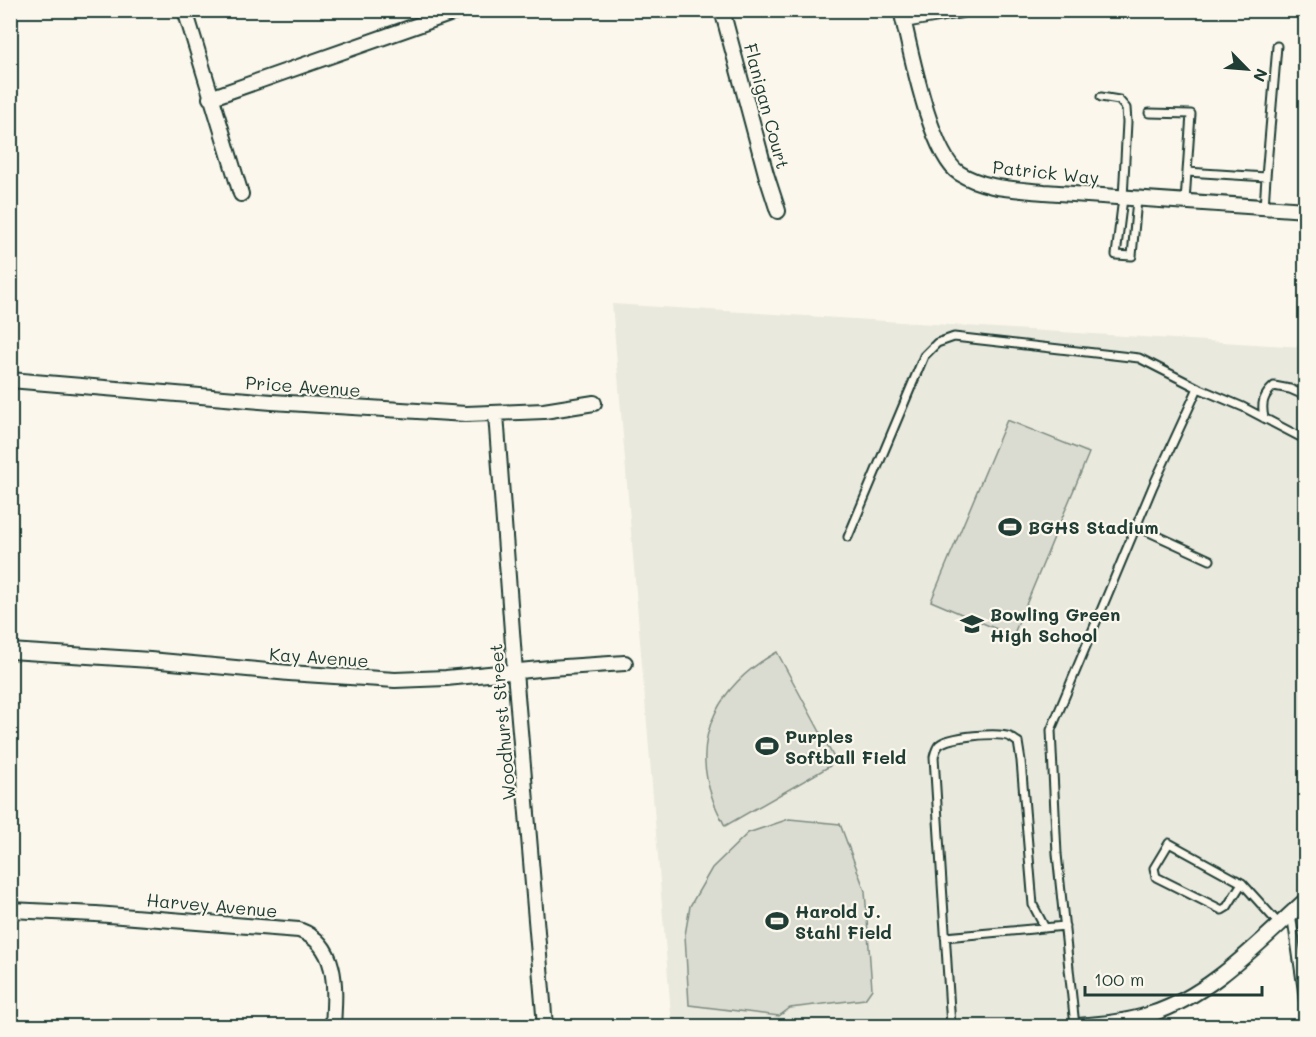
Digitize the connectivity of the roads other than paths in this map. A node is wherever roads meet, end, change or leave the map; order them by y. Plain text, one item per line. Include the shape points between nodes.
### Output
1 (185, 10) edge
2 (461, 10) edge
3 (722, 10) edge
4 (962, 10) edge
5 (903, 15) edge
6 (1277, 46) dead end
7 (1101, 97) dead end
8 (210, 98) junction
9 (1149, 113) dead end
10 (1186, 172) junction
11 (1266, 177) junction
12 (241, 194) dead end
13 (1122, 198) junction
14 (1137, 199) junction
15 (1185, 202) junction
16 (1264, 208) junction
17 (1305, 210) edge
18 (778, 211) dead end
19 (10, 380) edge
20 (1198, 388) junction
21 (1305, 396) edge
22 (594, 403) dead end
23 (496, 414) junction
24 (1264, 418) junction
25 (1305, 440) edge
26 (1136, 526) junction
27 (848, 537) dead end
28 (1210, 560) dead end
29 (10, 651) edge
30 (625, 663) dead end
31 (515, 672) junction
32 (1242, 883) junction
33 (1305, 900) edge
34 (10, 910) edge
35 (1291, 913) junction
36 (1279, 924) junction
37 (1065, 926) junction
38 (1045, 928) junction
39 (945, 937) junction
40 (333, 1026) edge
41 (545, 1026) edge
42 (951, 1026) edge
43 (1076, 1026) edge
44 (1305, 1026) edge

1 - 8 street
2 - 8 street
3 - 18 street, Flanigan Court
4 - 5 street
5 - 13 street, Patrick Way via 934,137 954,169 974,181 1006,188
6 - 11 lane
7 - 13 lane via 1119,100 1126,108
8 - 12 street
9 - 10 lane via 1191,114
10 - 11 lane
10 - 15 lane
11 - 16 lane
13 - 14 street, Patrick Way
13 - 14 lane via 1116,255 1132,256
14 - 15 street, Patrick Way
15 - 16 street, Patrick Way
16 - 17 street, Patrick Way
19 - 23 street, Price Avenue via 272,402
20 - 24 lane
20 - 26 lane
20 - 27 lane via 1139,358 954,337 937,343 924,356
21 - 24 lane via 1274,386 1265,394 1261,406
22 - 23 street, Price Avenue
23 - 31 street, Woodhurst Street
24 - 25 lane
26 - 28 lane
26 - 37 lane via 1051,730
29 - 31 street, Kay Avenue via 378,679
30 - 31 street, Kay Avenue
31 - 41 street, Woodhurst Street
32 - 32 lane via 1169,843 1154,868 1156,877 1222,910
32 - 36 lane
33 - 35 street
34 - 40 street, Harvey Avenue via 298,930 316,940 331,963
35 - 36 street
35 - 44 lane
36 - 43 street via 1218,976 1170,1006 1133,1019
37 - 38 lane
37 - 43 lane
38 - 39 lane
38 - 39 lane via 1033,905 1018,742 999,735 956,738 938,746 934,757
39 - 42 lane

